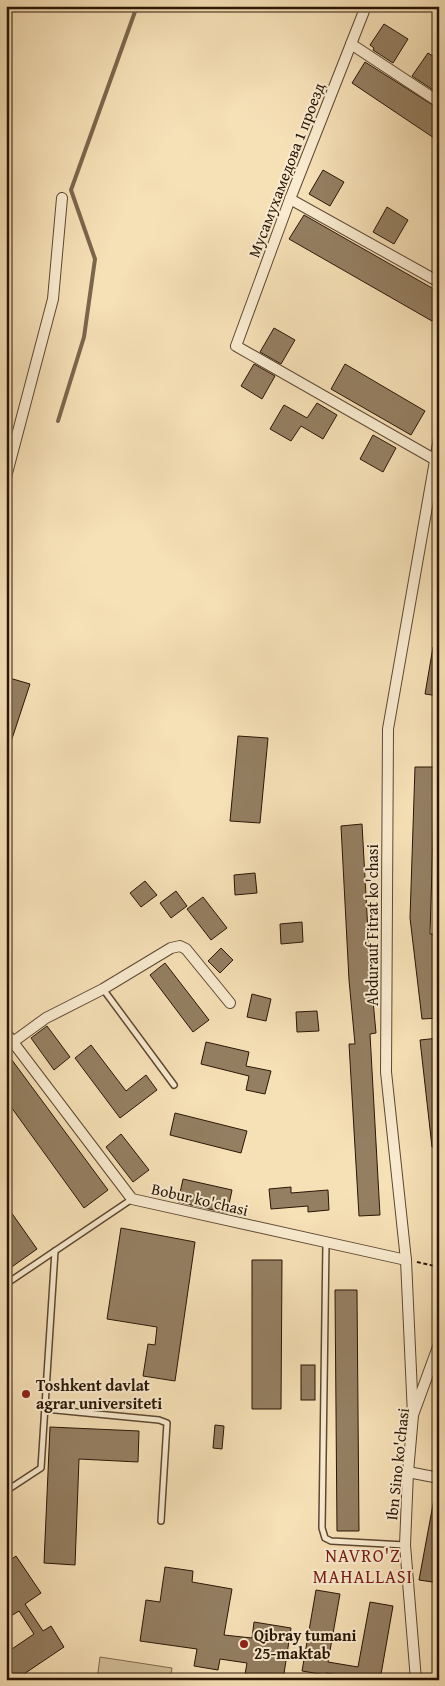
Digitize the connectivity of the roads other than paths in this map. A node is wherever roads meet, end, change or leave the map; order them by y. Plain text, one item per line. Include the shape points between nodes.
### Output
1 (366, 6) edge
2 (351, 44) junction
3 (439, 102) edge
4 (62, 198) dead end
5 (290, 199) junction
6 (439, 282) edge
7 (439, 438) edge
8 (434, 459) junction
9 (6, 477) edge
10 (103, 990) junction
11 (230, 1003) dead end
12 (9, 1038) edge
13 (174, 1085) dead end
14 (132, 1199) junction
15 (326, 1243) junction
16 (56, 1252) junction
17 (406, 1260) junction
18 (6, 1284) edge
19 (438, 1348) edge
20 (45, 1409) junction
21 (414, 1415) junction
22 (408, 1472) junction
23 (439, 1478) edge
24 (6, 1491) edge
25 (161, 1521) dead end
26 (405, 1545) junction
27 (416, 1680) edge

1 - 2 street, Мусамухамедова 1 проезд
2 - 3 street
2 - 5 street, Мусамухамедова 1 проезд
4 - 9 street via 53,299
5 - 6 street
5 - 8 street, Мусамухамедова 1 проезд via 236,346
7 - 8 street, Abdurauf Fitrat ko'chasi
8 - 17 street, Abdurauf Fitrat ko'chasi via 388,729 386,1072
10 - 11 street via 171,948 180,946 186,949
10 - 12 street
10 - 13 lane
12 - 14 street, Bobur ko'chasi
14 - 15 street, Bobur ko'chasi
14 - 16 lane
15 - 17 street, Bobur ko'chasi
15 - 26 lane via 322,1528 325,1538 331,1541
16 - 18 lane
16 - 20 lane
17 - 21 street, Abdurauf Fitrat ko'chasi
19 - 21 street, Ibn Sino ko'chasi
20 - 24 lane via 41,1468
20 - 25 lane via 167,1423
21 - 22 street, Ibn Sino ko'chasi
22 - 23 street
22 - 26 street, Ibn Sino ko'chasi
26 - 27 street, Ibn Sino ko'chasi

